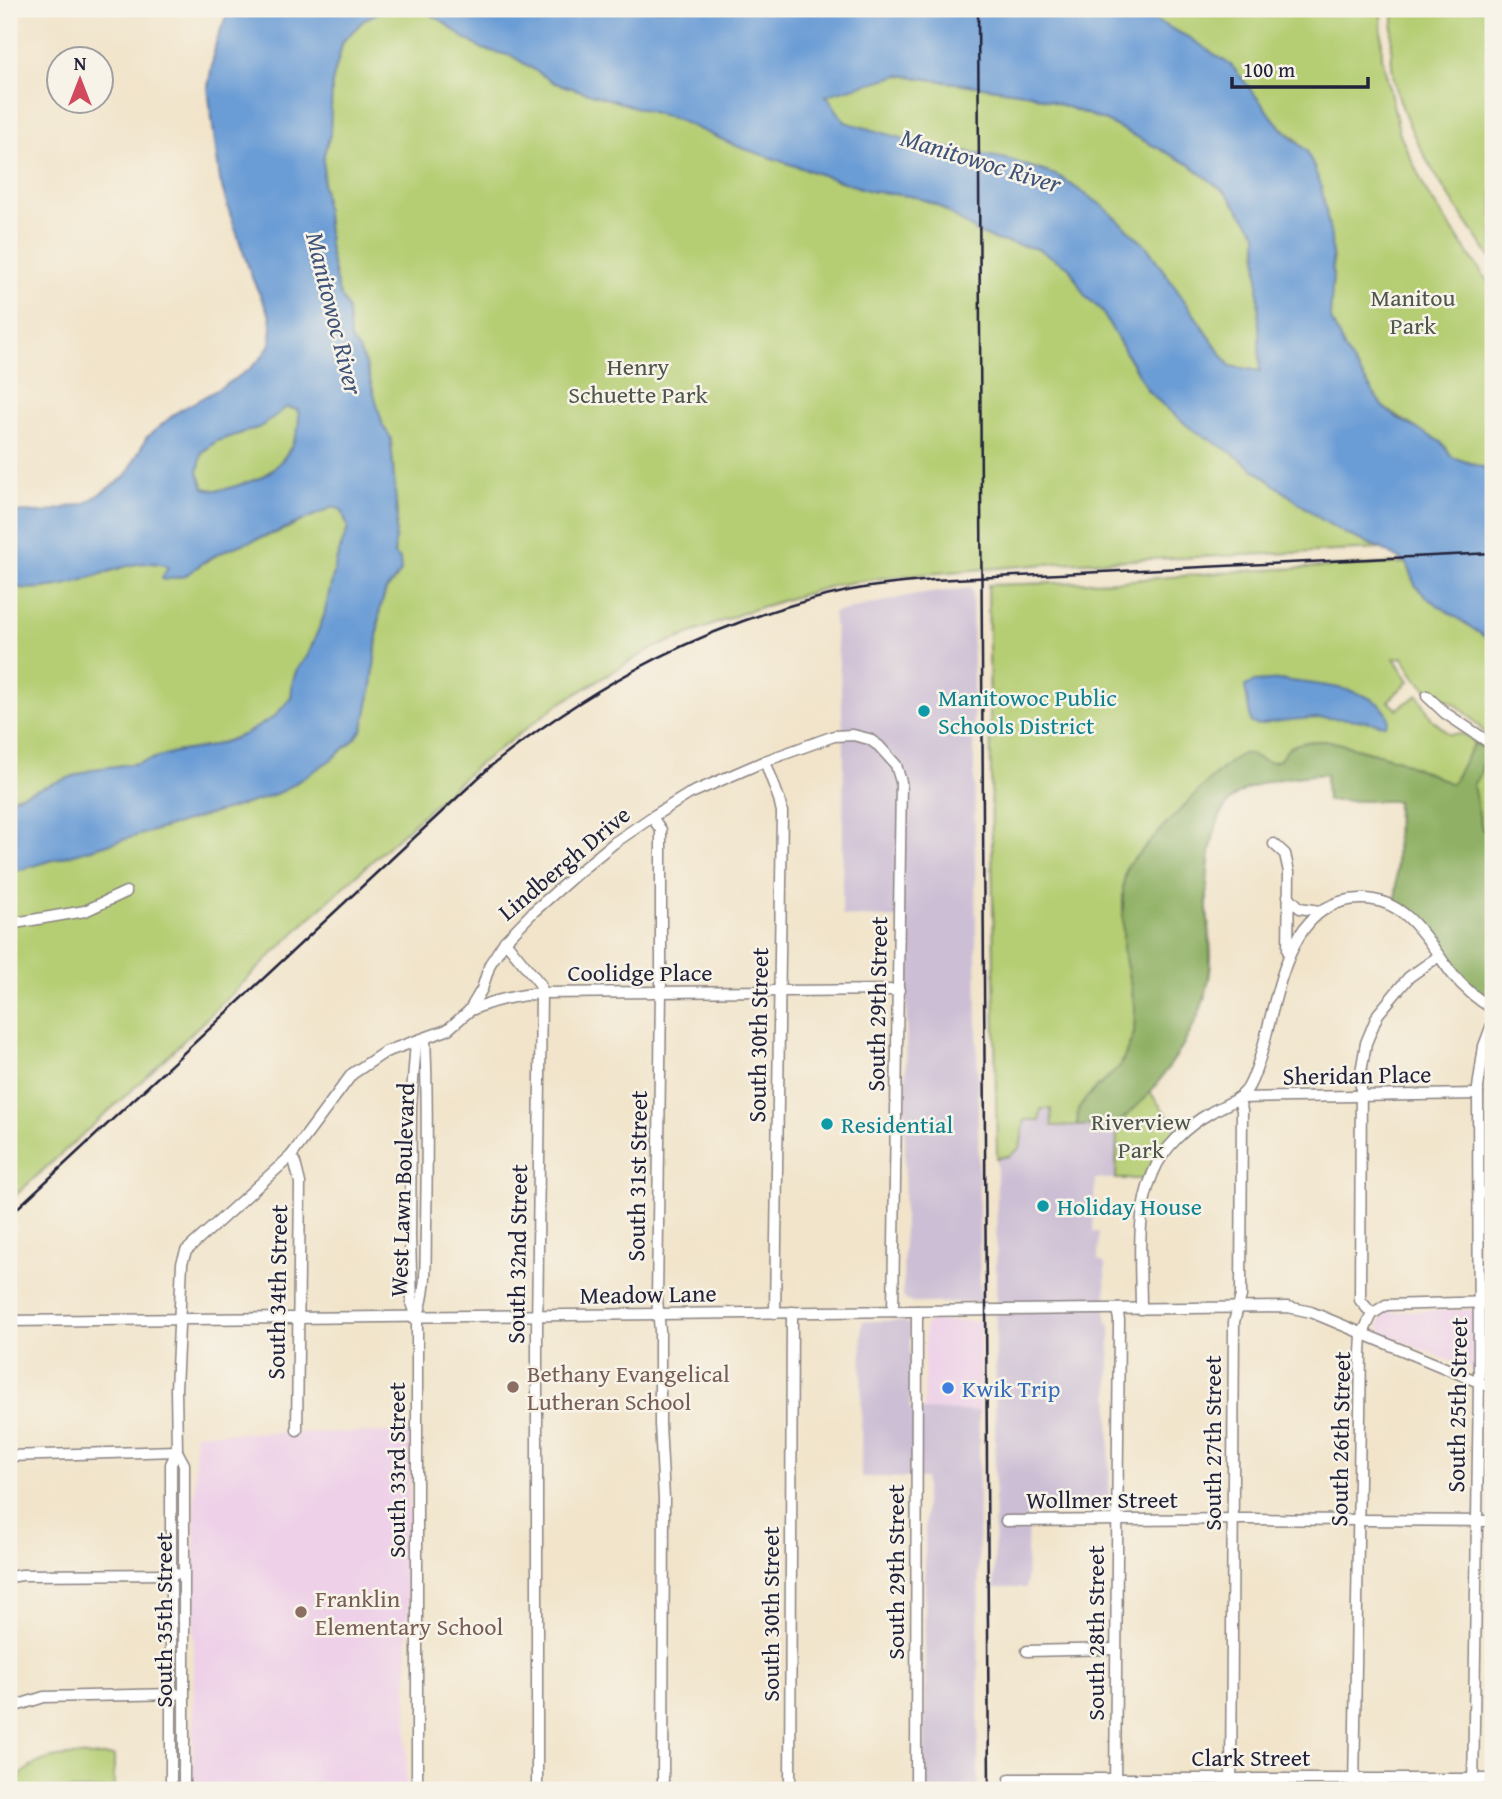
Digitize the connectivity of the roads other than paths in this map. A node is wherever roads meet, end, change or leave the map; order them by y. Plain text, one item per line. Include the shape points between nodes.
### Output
1 (1427, 696) dead end
2 (1493, 745) edge
3 (880, 746) joint
4 (765, 761) junction
5 (652, 817) junction
6 (1274, 844) dead end
7 (126, 892) dead end
8 (1289, 896) junction
9 (1320, 911) junction
10 (9, 924) edge
11 (505, 941) junction
12 (1439, 956) junction
13 (1288, 959) junction
14 (899, 990) junction
15 (661, 992) junction
16 (780, 992) junction
17 (541, 993) junction
18 (1493, 1009) edge
19 (469, 1012) junction
20 (1493, 1022) edge
21 (421, 1040) junction
22 (1478, 1094) junction
23 (1360, 1097) junction
24 (1238, 1098) junction
25 (291, 1156) junction
26 (1493, 1192) edge
27 (1479, 1193) junction
28 (186, 1251) joint
29 (1493, 1302) edge
30 (1479, 1303) junction
31 (1239, 1308) junction
32 (1117, 1309) junction
33 (1140, 1309) junction
34 (894, 1311) junction
35 (917, 1311) junction
36 (792, 1312) junction
37 (775, 1313) junction
38 (657, 1314) junction
39 (1372, 1314) junction
40 (537, 1316) junction
41 (417, 1317) junction
42 (297, 1318) junction
43 (180, 1319) junction
44 (9, 1321) edge
45 (1362, 1335) junction
46 (1479, 1383) junction
47 (1493, 1388) edge
48 (297, 1430) dead end
49 (177, 1451) junction
50 (9, 1455) edge
51 (1233, 1519) junction
52 (1359, 1519) junction
53 (1116, 1520) junction
54 (1006, 1521) dead end
55 (1477, 1521) junction
56 (1493, 1521) edge
57 (184, 1573) junction
58 (171, 1574) junction
59 (9, 1577) edge
60 (1116, 1649) junction
61 (1027, 1651) dead end
62 (171, 1694) junction
63 (184, 1694) junction
64 (9, 1708) edge
65 (1115, 1778) junction
66 (1231, 1778) junction
67 (1010, 1779) dead end
68 (1354, 1779) junction
69 (1473, 1779) junction
70 (1493, 1779) edge
71 (171, 1790) edge
72 (184, 1790) edge
73 (418, 1790) edge
74 (537, 1790) edge
75 (663, 1790) edge
76 (790, 1790) edge
77 (916, 1790) edge
78 (1115, 1790) edge
79 (1231, 1790) edge
80 (1354, 1790) edge
81 (1473, 1790) edge

1 - 2 street
3 - 4 street, Lindbergh Drive via 853,735 834,736
3 - 14 street, South 29th Street via 896,765 901,782
4 - 5 street, Lindbergh Drive via 690,794
4 - 16 street, South 30th Street via 782,813
5 - 11 street, Lindbergh Drive via 614,842
5 - 15 street, South 31st Street via 661,830
6 - 8 street via 1285,854
7 - 10 street via 85,911
8 - 9 street via 1300,908
8 - 13 street
9 - 12 street via 1347,901 1381,902 1405,914
9 - 13 street via 1298,933
11 - 17 street via 541,984
11 - 19 street, Lindbergh Drive
12 - 18 street via 1464,986
12 - 23 street via 1409,976 1378,1014 1366,1042
13 - 24 street via 1257,1066 1248,1089
14 - 16 street, Coolidge Place
14 - 34 street, South 29th Street
15 - 16 street, Coolidge Place
15 - 17 street, Coolidge Place
15 - 38 street, South 31st Street
16 - 37 street, South 30th Street
17 - 19 street, Coolidge Place via 511,996
17 - 40 street, South 32nd Street
19 - 21 street, Lindbergh Drive via 447,1030
20 - 22 street, South 25th Street via 1480,1062
21 - 25 street, Lindbergh Drive via 384,1052 352,1074
21 - 41 street, West Lawn Boulevard via 411,1106 410,1237 412,1303
21 - 41 street, West Lawn Boulevard via 429,1104 423,1303
22 - 23 street, Sheridan Place
22 - 27 street, South 25th Street
23 - 24 street, Sheridan Place
23 - 39 street via 1360,1300
24 - 31 street, South 27th Street via 1242,1110
24 - 33 street via 1175,1140 1152,1174 1142,1217
25 - 28 street, Lindbergh Drive
25 - 42 street, South 34th Street via 300,1183
26 - 27 street
27 - 30 street, South 25th Street
28 - 43 street, South 35th Street
29 - 30 street
30 - 39 street via 1386,1305
30 - 46 street, South 25th Street
31 - 33 street, Meadow Lane
31 - 45 street, Meadow Lane via 1288,1307 1311,1312
31 - 51 street, South 27th Street via 1234,1322
32 - 33 street, Meadow Lane
32 - 35 street, Meadow Lane
32 - 53 street, South 28th Street
34 - 35 street, Meadow Lane
34 - 36 street, Meadow Lane
35 - 77 street, South 29th Street
36 - 37 street, Meadow Lane
36 - 76 street, South 30th Street
37 - 38 street, Meadow Lane
38 - 40 street, Meadow Lane
38 - 75 street, South 31st Street via 664,1499
39 - 45 street, South 26th Street
40 - 41 street, Meadow Lane
40 - 74 street, South 32nd Street
41 - 42 street, Meadow Lane
41 - 73 street, South 33rd Street
42 - 43 street, Meadow Lane
42 - 48 street, South 34th Street
43 - 44 street, Meadow Lane
43 - 49 street, South 35th Street
45 - 46 street, Meadow Lane
45 - 52 street, South 26th Street
46 - 47 street, Meadow Lane
46 - 55 street, South 25th Street
49 - 50 street
49 - 57 street, South 35th Street via 184,1464
49 - 58 street, South 35th Street via 171,1464
51 - 52 street, Wollmer Street
51 - 53 street, Wollmer Street
51 - 66 street, South 27th Street
52 - 55 street, Wollmer Street
52 - 68 street, South 26th Street
53 - 54 street, Wollmer Street
53 - 60 street, South 28th Street
55 - 56 street, Wollmer Street
55 - 69 street, South 25th Street
57 - 58 street
57 - 63 street, South 35th Street
58 - 59 street
58 - 62 street, South 35th Street
60 - 61 street
60 - 65 street, South 28th Street
62 - 63 street
62 - 64 street via 44,1697
62 - 71 street, South 35th Street
63 - 72 street, South 35th Street
65 - 66 street, Clark Street
65 - 67 street, Clark Street
65 - 78 street, South 28th Street
66 - 68 street, Clark Street
66 - 79 street, South 27th Street
68 - 69 street, Clark Street
68 - 80 street, South 26th Street
69 - 70 street, Clark Street
69 - 81 street, South 25th Street

